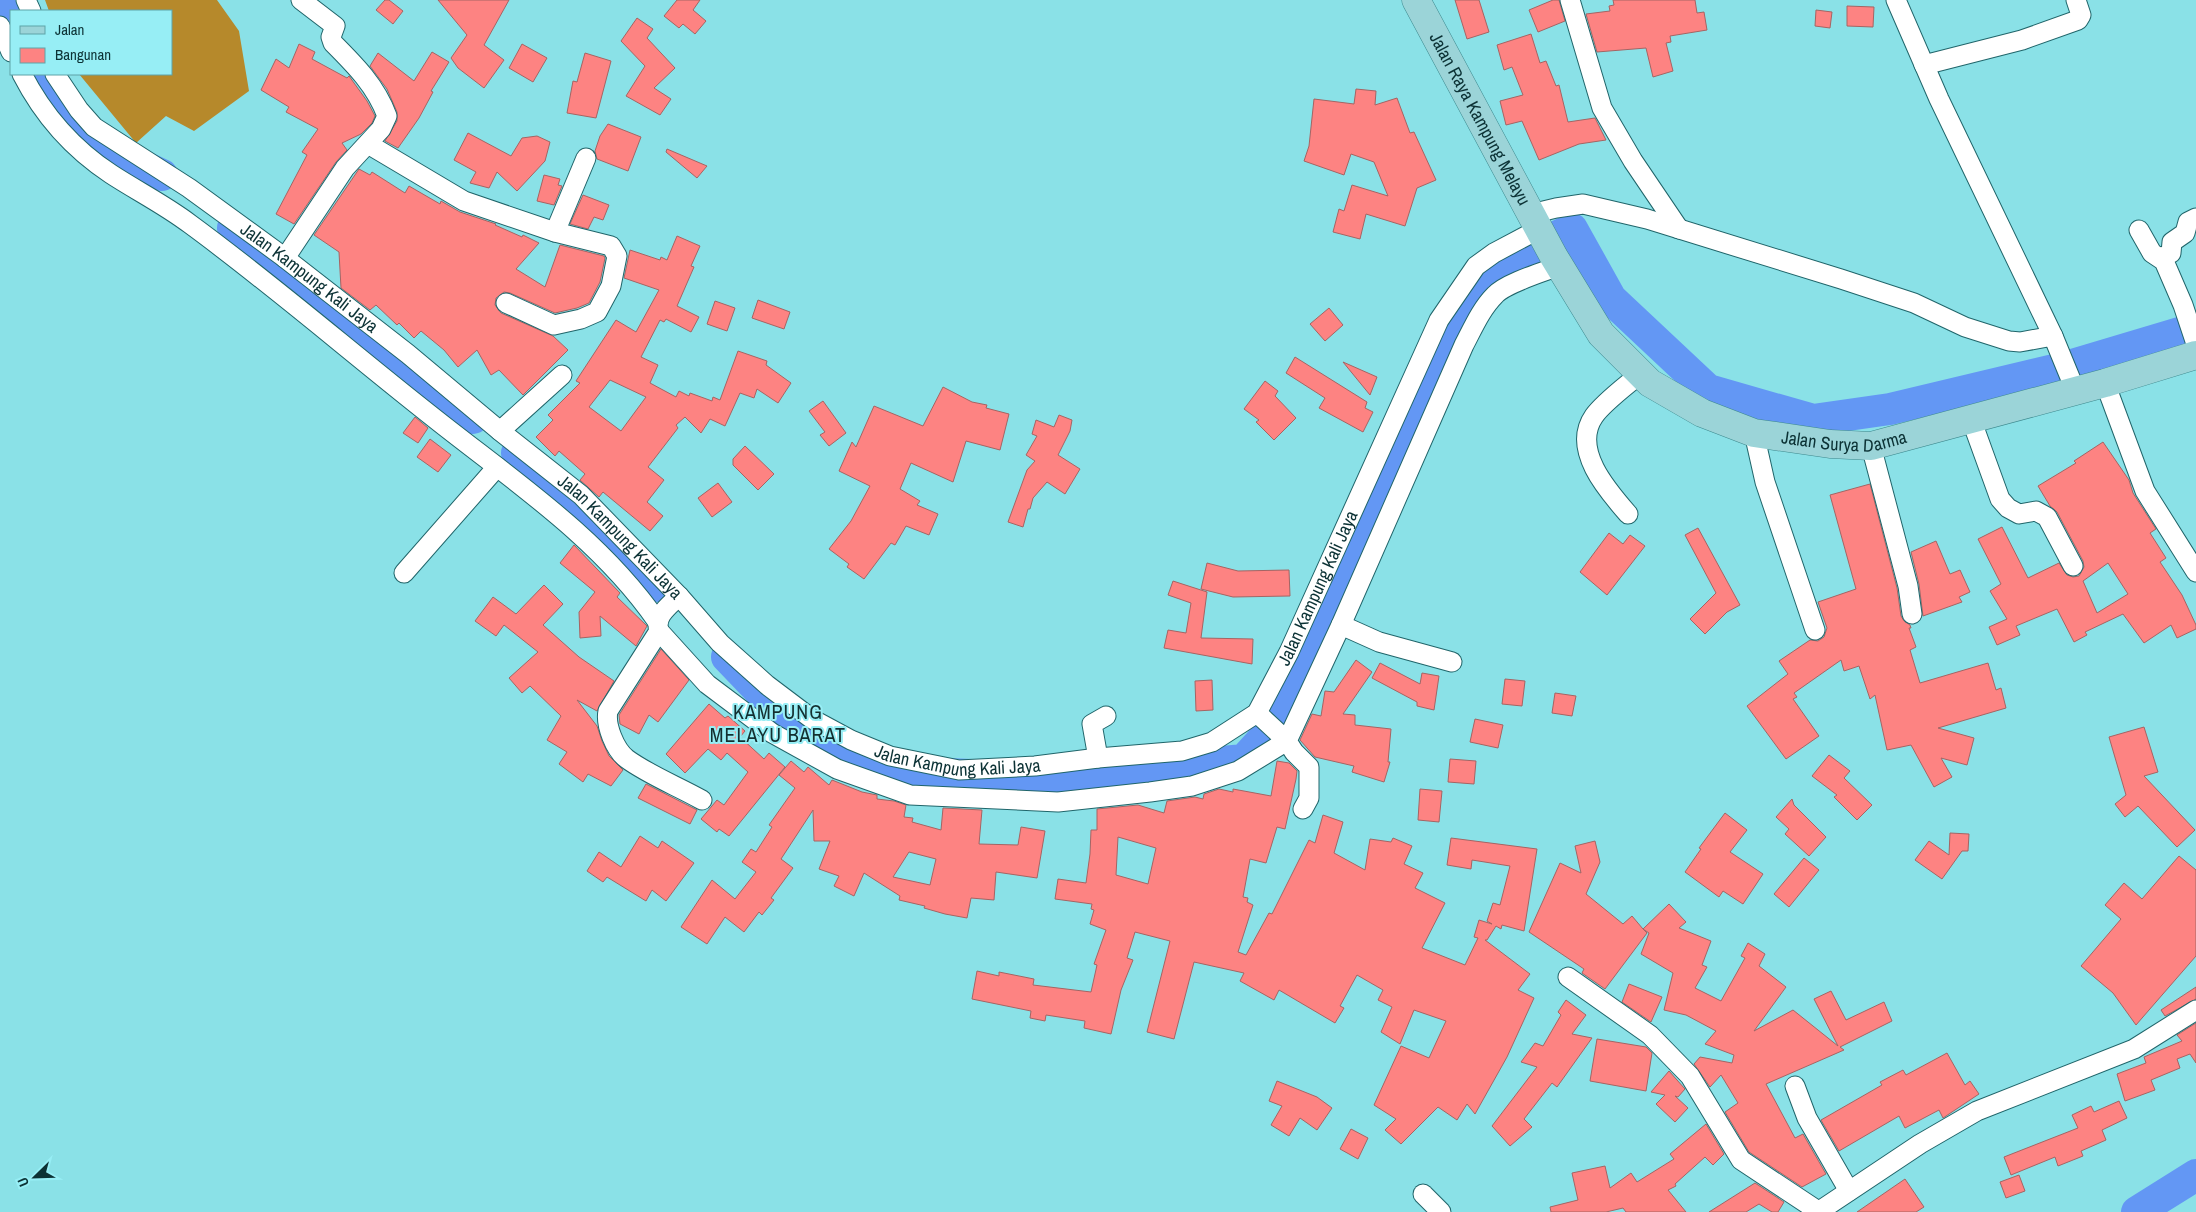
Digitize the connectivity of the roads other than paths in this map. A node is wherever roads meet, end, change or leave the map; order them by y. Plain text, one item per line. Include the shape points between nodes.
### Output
1 (301, 0) edge
2 (1416, 0) edge
3 (1570, 0) edge
4 (1896, 0) edge
5 (2076, 0) edge
6 (0, 26) edge
7 (10, 50) edge
8 (1924, 65) junction
9 (23, 75) edge
10 (56, 75) edge
11 (368, 144) junction
12 (586, 158) dead end
13 (2196, 218) edge
14 (1678, 229) junction
15 (2139, 230) dead end
16 (555, 232) junction
17 (1545, 241) junction
18 (281, 258) junction
19 (2161, 258) junction
20 (264, 280) junction
21 (506, 303) dead end
22 (2053, 336) junction
23 (2196, 343) edge
24 (2196, 355) edge
25 (1640, 374) junction
26 (562, 375) dead end
27 (2105, 384) junction
28 (2074, 388) junction
29 (1971, 419) junction
30 (500, 431) junction
31 (1754, 433) junction
32 (1871, 446) junction
33 (497, 467) junction
34 (1628, 514) dead end
35 (2073, 566) dead end
36 (2196, 572) edge
37 (404, 573) dead end
38 (677, 599) junction
39 (1912, 614) dead end
40 (659, 623) junction
41 (1341, 625) junction
42 (1815, 630) dead end
43 (1452, 662) dead end
44 (1260, 714) junction
45 (1106, 716) dead end
46 (1283, 736) junction
47 (1098, 758) junction
48 (702, 800) dead end
49 (1303, 809) dead end
50 (1568, 977) dead end
51 (2196, 1010) edge
52 (1795, 1086) dead end
53 (1849, 1191) junction
54 (1423, 1194) dead end
55 (1441, 1212) edge
56 (1818, 1212) edge

1 - 11 street via 335,26 331,37 333,43 365,76 382,104 386,122
2 - 17 main road, Jalan Raya Kampung Melayu
3 - 14 street via 1602,108
4 - 8 street
5 - 8 street via 2081,15 2078,20 2022,40
6 - 7 street
8 - 22 street
9 - 20 street via 62,134 76,147 110,174 189,223
10 - 18 street, Jalan Kampung Kali Jaya via 94,127 189,188
11 - 16 street via 464,201
11 - 18 street via 345,168
12 - 16 street
13 - 19 street via 2188,222 2185,233 2171,244 2171,253
14 - 17 street via 1583,204 1556,208
14 - 22 street via 1914,303 1965,327 2009,341
15 - 19 street via 2152,253
16 - 21 street via 611,246 617,256 611,286 597,312 554,325
17 - 25 main road, Jalan Surya Darma via 1601,334
17 - 41 street via 1524,279 1496,294 1464,345
17 - 44 street, Jalan Kampung Kali Jaya via 1494,253 1476,266 1439,320
18 - 20 street
18 - 30 street, Jalan Kampung Kali Jaya via 408,354
19 - 23 street
20 - 33 street
22 - 28 street
24 - 27 main road, Jalan Surya Darma
25 - 31 main road, Jalan Surya Darma via 1702,413
25 - 34 street via 1595,415 1586,446 1603,485
26 - 30 street
27 - 28 main road, Jalan Surya Darma
27 - 36 street via 2145,491
28 - 29 main road, Jalan Surya Darma
29 - 32 main road, Jalan Surya Darma
29 - 35 street via 2000,499 2019,514 2036,511 2047,517
30 - 38 street, Jalan Kampung Kali Jaya via 581,495
31 - 32 main road, Jalan Surya Darma via 1830,444
31 - 42 street via 1764,482
32 - 39 street via 1908,586
33 - 37 street
33 - 40 street via 597,548 636,591
38 - 40 street
38 - 47 street, Jalan Kampung Kali Jaya via 767,685 812,719 890,756 959,770 1035,766
40 - 46 street via 707,684 772,733 836,769 910,795 1058,802 1192,786 1238,770
40 - 48 street via 606,718 614,742 625,758
41 - 43 street via 1379,642
41 - 46 street via 1296,720
44 - 46 street
44 - 47 street, Jalan Kampung Kali Jaya via 1212,742 1182,751
45 - 47 street via 1092,724
46 - 49 street via 1309,767 1309,798
50 - 56 street via 1650,1035 1690,1076 1741,1160
51 - 53 street via 2134,1049 1977,1111
52 - 53 street via 1807,1118
53 - 56 street
54 - 55 street

